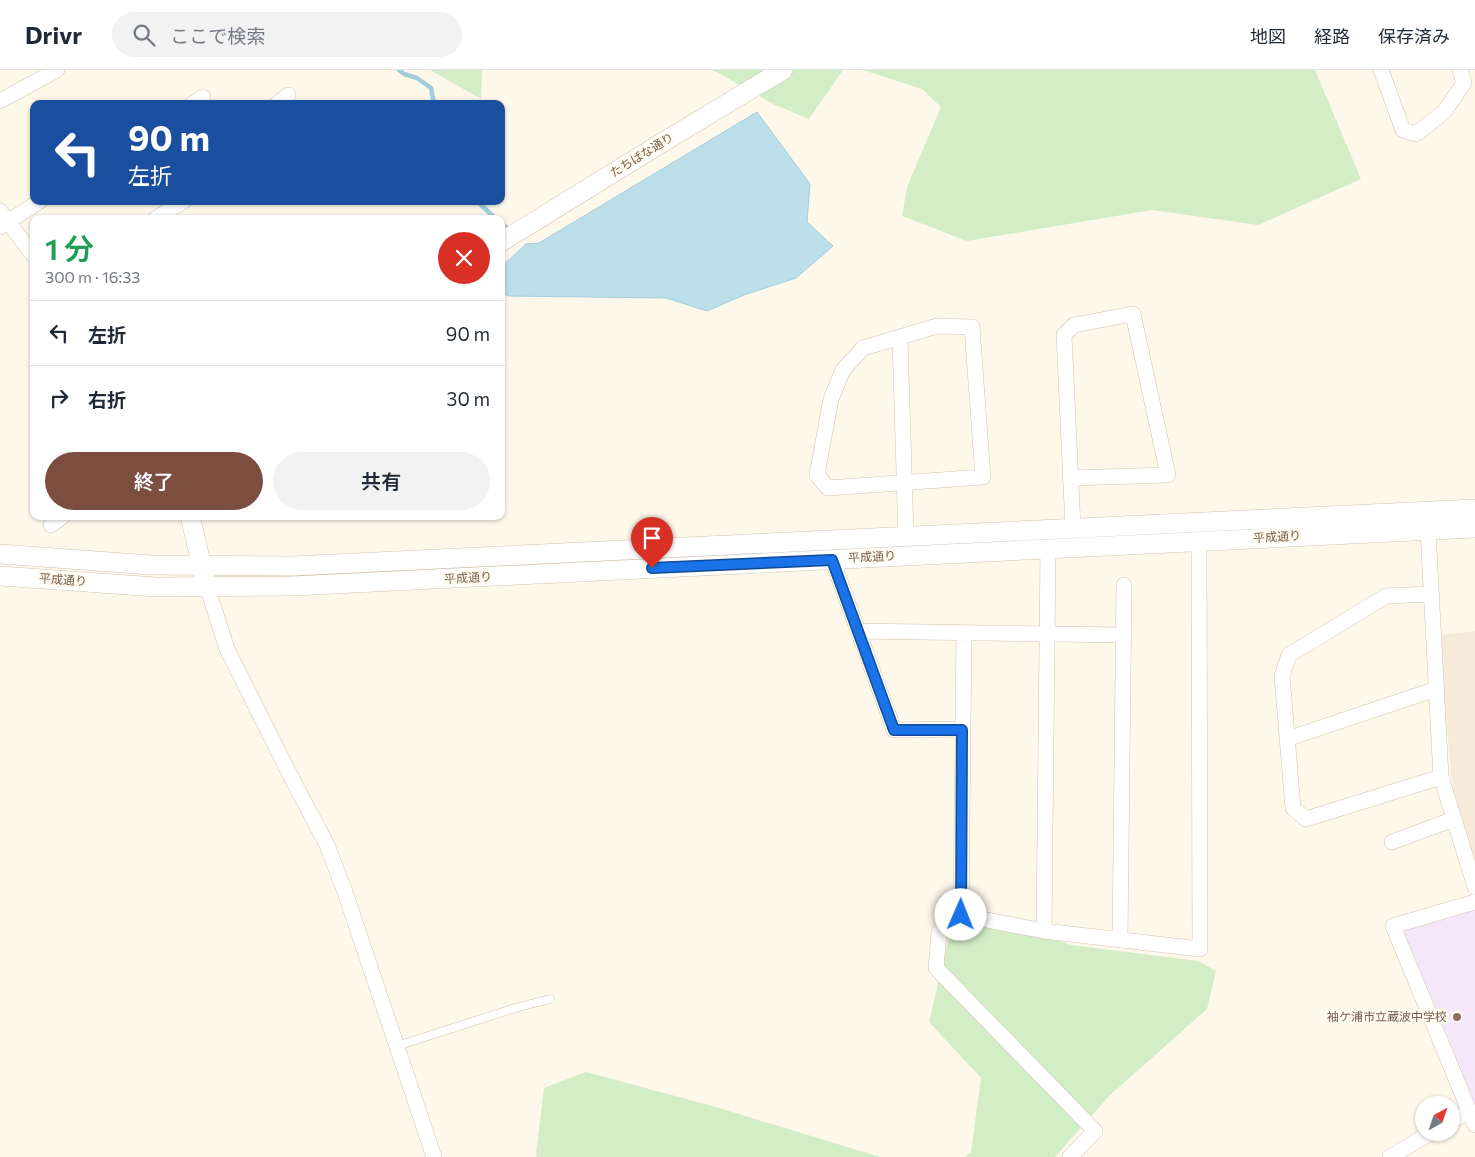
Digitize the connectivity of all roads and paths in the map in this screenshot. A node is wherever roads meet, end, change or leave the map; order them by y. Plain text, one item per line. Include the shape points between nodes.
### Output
1 (57, 70) edge
2 (783, 70) edge
3 (1382, 70) edge
4 (1460, 70) edge
5 (0, 101) edge
6 (32, 205) edge
7 (178, 205) edge
8 (161, 215) edge
9 (3, 220) edge
10 (505, 240) edge
11 (30, 251) edge
12 (900, 338) junction
13 (1070, 478) junction
14 (904, 482) junction
15 (1475, 509) edge
16 (191, 520) edge
17 (1073, 528) junction
18 (1475, 528) edge
19 (1428, 530) junction
20 (906, 537) junction
21 (1199, 541) junction
22 (1048, 549) junction
23 (0, 554) edge
24 (832, 560) junction
25 (202, 565) junction
26 (0, 576) edge
27 (1124, 585) dead end
28 (207, 586) junction
29 (1431, 594) junction
30 (858, 631) junction
31 (964, 633) junction
32 (1047, 635) junction
33 (1124, 635) junction
34 (1436, 689) junction
35 (962, 730) junction
36 (1287, 739) junction
37 (1441, 777) junction
38 (1454, 819) junction
39 (1392, 842) dead end
40 (1475, 887) edge
41 (1475, 902) edge
42 (961, 915) junction
43 (1044, 931) junction
44 (1120, 940) junction
45 (550, 999) dead end
46 (397, 1046) junction
47 (1472, 1118) edge
48 (1419, 1141) edge
49 (1398, 1155) edge
50 (434, 1157) edge
51 (1070, 1157) edge

1 - 5 street
2 - 10 street, たちばな通り
3 - 4 street via 1403,130 1416,134 1444,112 1464,83
6 - 9 street
7 - 8 street
9 - 11 street
12 - 14 street
12 - 14 street via 863,348 843,370 830,399 817,475 828,488
12 - 14 street via 937,326 972,327 983,477
13 - 13 street via 1064,335 1074,325 1133,314 1168,475
13 - 17 street
14 - 20 street
15 - 17 street, 平成通り
16 - 25 street
17 - 20 street, 平成通り
18 - 19 street, 平成通り
19 - 21 street, 平成通り
19 - 29 street
20 - 25 street, 平成通り via 293,566
21 - 22 street, 平成通り
21 - 44 street via 1200,949
22 - 24 street, 平成通り
22 - 32 street
23 - 25 street, 平成通り via 151,565
24 - 28 street, 平成通り via 293,586
24 - 30 street
25 - 28 street
26 - 28 street, 平成通り
27 - 33 street
28 - 46 street via 227,649 327,845
29 - 34 street
29 - 36 street via 1386,596 1289,655 1282,676
30 - 31 street
30 - 35 street via 894,730
31 - 32 street
31 - 35 street
32 - 33 street
32 - 43 street
33 - 44 street
34 - 36 street
34 - 37 street
35 - 42 street
36 - 37 street via 1293,808 1306,819
37 - 38 street
38 - 39 street
38 - 40 street
41 - 47 street via 1393,926
42 - 43 street
42 - 51 street via 939,932 936,968 1095,1131
43 - 44 street
45 - 46 lane
46 - 50 street
48 - 49 street

